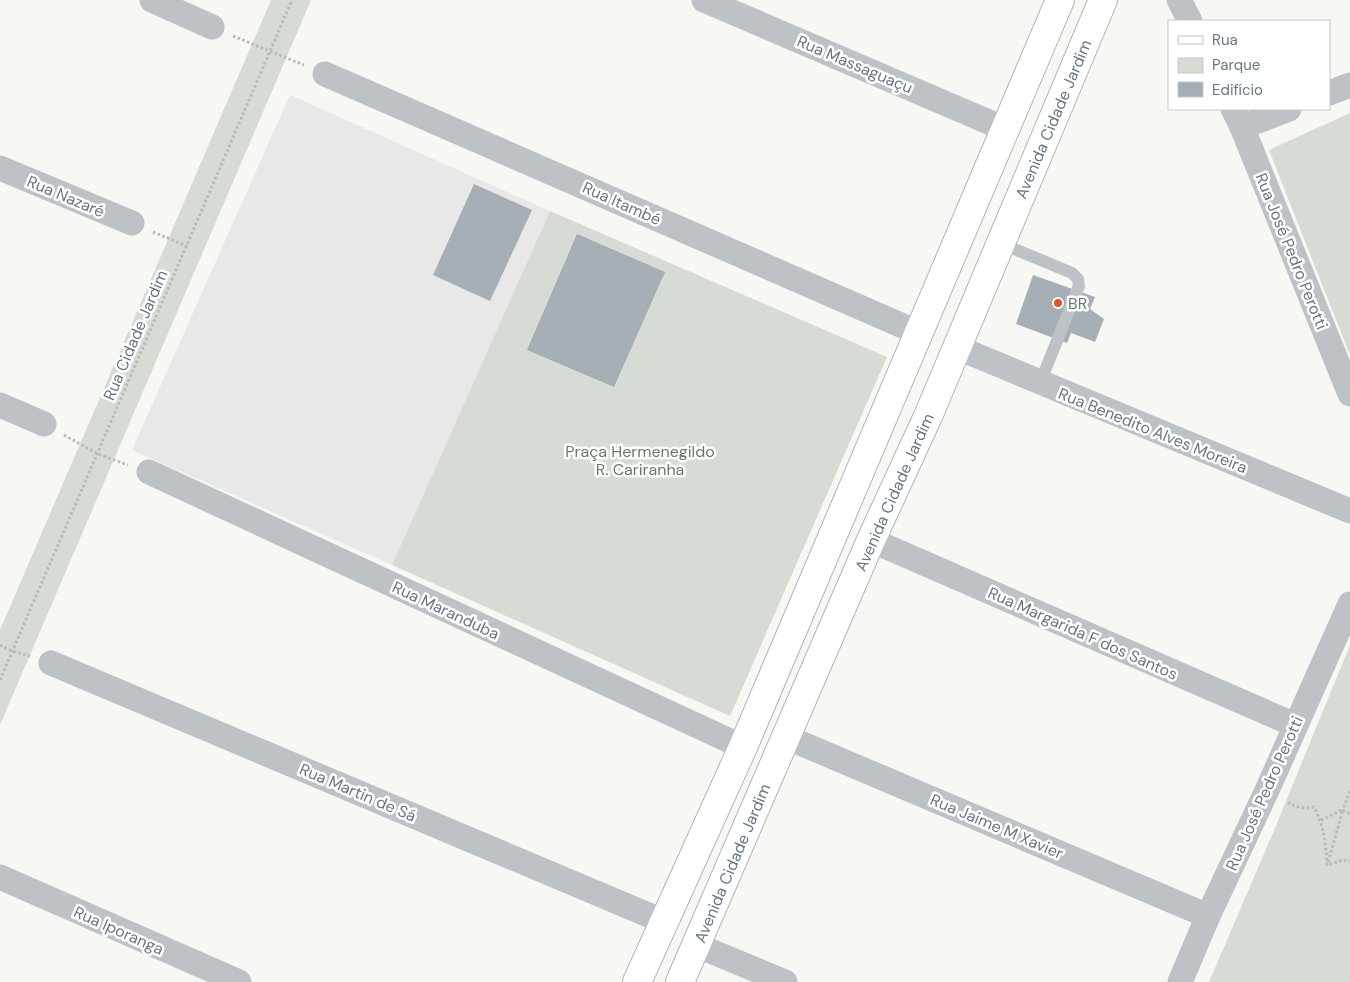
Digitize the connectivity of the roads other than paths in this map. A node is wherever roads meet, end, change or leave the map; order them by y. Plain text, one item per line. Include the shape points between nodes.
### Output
1 (152, 0) edge
2 (704, 0) edge
3 (1060, 0) edge
4 (1104, 0) edge
5 (1179, 0) edge
6 (1189, 20) edge
7 (212, 27) road end
8 (325, 74) road end
9 (1350, 85) edge
10 (1330, 93) edge
11 (1282, 110) edge
12 (1237, 118) edge
13 (1005, 129) junction
14 (0, 168) edge
15 (132, 223) road end
16 (1000, 243) junction
17 (920, 333) junction
18 (956, 347) junction
19 (1040, 383) junction
20 (1350, 394) edge
21 (892, 397) junction
22 (0, 405) edge
23 (928, 414) junction
24 (44, 424) road end
25 (149, 472) road end
26 (1350, 511) edge
27 (871, 540) junction
28 (1350, 604) edge
29 (51, 662) road end
30 (1295, 725) junction
31 (786, 737) junction
32 (743, 747) junction
33 (0, 877) edge
34 (1208, 916) junction
35 (665, 922) junction
36 (696, 945) junction
37 (239, 982) edge
38 (637, 982) edge
39 (680, 982) edge
40 (785, 982) edge
41 (1180, 982) edge

1 - 7 street
2 - 13 street, Rua Massaguaçu
3 - 13 main road
4 - 16 main road, Avenida Cidade Jardim
5 - 6 street
8 - 17 street, Rua Itambé
9 - 10 street
11 - 12 street
12 - 20 street, Rua José Pedro Perotti
13 - 17 main road
14 - 15 street, Rua Nazaré
16 - 18 main road, Avenida Cidade Jardim
16 - 19 lane via 1072,273 1078,279 1079,286
17 - 21 main road
18 - 19 street, Rua Benedito Alves Moreira
18 - 23 main road, Avenida Cidade Jardim
19 - 26 street, Rua Benedito Alves Moreira
21 - 23 main road
21 - 32 main road
22 - 24 street
23 - 27 main road, Avenida Cidade Jardim
25 - 32 street, Rua Maranduba
27 - 30 street, Rua Margarida F dos Santos
27 - 31 main road, Avenida Cidade Jardim
28 - 30 street, Rua José Pedro Perotti
29 - 35 street, Rua Martin de Sá
30 - 34 street, Rua José Pedro Perotti
31 - 34 street, Rua Jaime M Xavier
31 - 36 main road, Avenida Cidade Jardim
32 - 35 main road
33 - 37 street, Rua Iporanga
34 - 41 street, Rua José Pedro Perotti
35 - 38 main road
36 - 39 main road, Avenida Cidade Jardim
36 - 40 street

